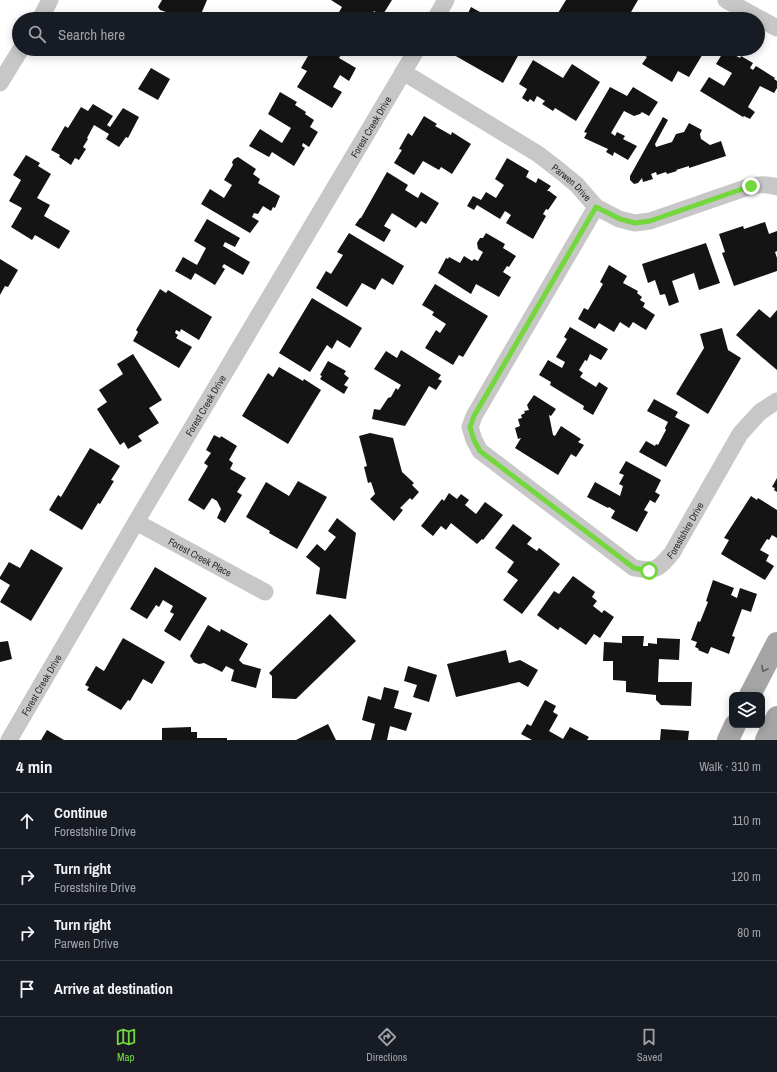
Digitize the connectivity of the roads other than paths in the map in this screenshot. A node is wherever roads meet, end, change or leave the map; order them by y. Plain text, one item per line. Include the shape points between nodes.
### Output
1 (50, 0) edge
2 (446, 0) edge
3 (726, 0) edge
4 (44, 12) edge
5 (439, 12) edge
6 (748, 12) edge
7 (765, 21) edge
8 (777, 28) edge
9 (17, 56) edge
10 (413, 56) edge
11 (403, 72) junction
12 (0, 83) edge
13 (777, 187) edge
14 (596, 207) junction
15 (777, 401) edge
16 (136, 522) junction
17 (265, 592) dead end
18 (777, 643) edge
19 (752, 692) edge
20 (777, 717) edge
21 (734, 728) edge
22 (9, 740) edge
23 (728, 740) edge
24 (766, 740) edge

1 - 4 street
2 - 5 street
3 - 6 street
7 - 8 street
9 - 12 street
10 - 11 street, Forest Creek Drive
11 - 14 street, Parwen Drive via 538,154 577,185
11 - 16 street, Forest Creek Drive
13 - 14 street, Parwen Drive via 760,184 751,186 650,221 635,223
14 - 15 street, Forestshire Drive via 474,416 470,427 480,451 634,568 649,571 660,566 672,553 740,434 760,412
16 - 17 street, Forest Creek Place
16 - 22 street, Forest Creek Drive
18 -> 19 main road
20 - 24 main road
21 - 23 main road

